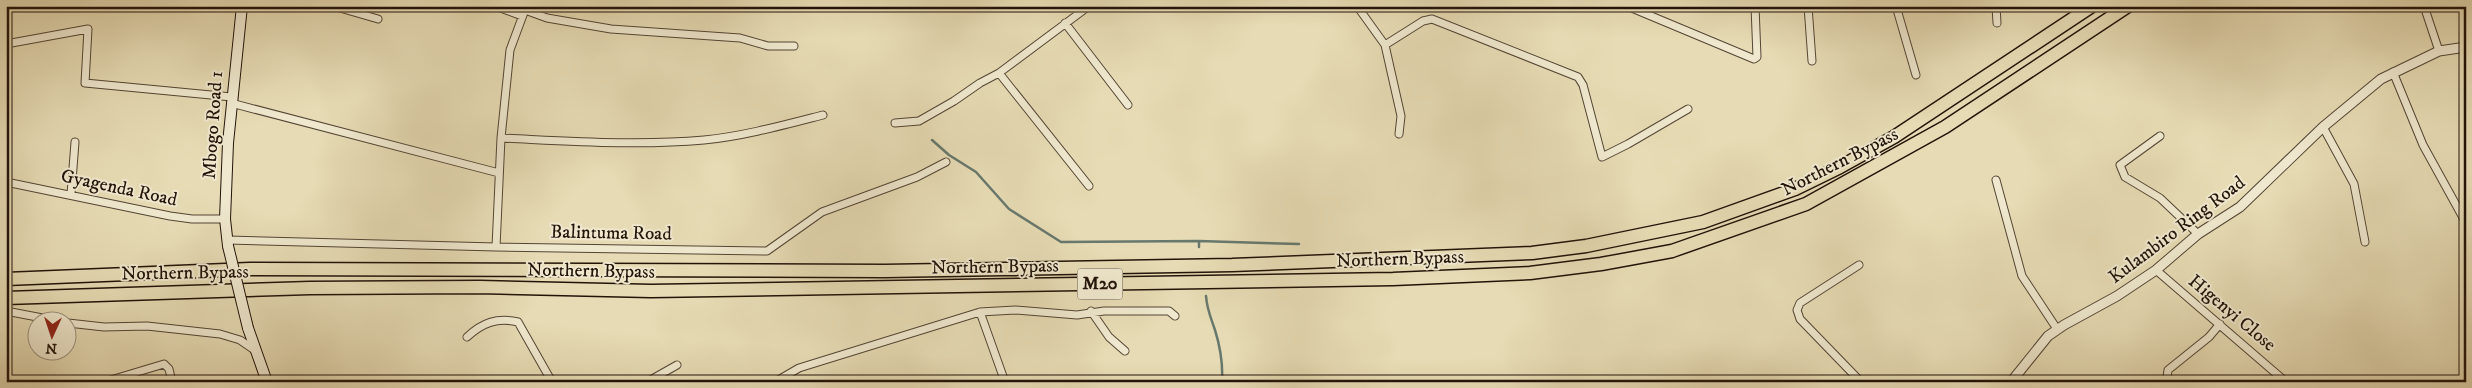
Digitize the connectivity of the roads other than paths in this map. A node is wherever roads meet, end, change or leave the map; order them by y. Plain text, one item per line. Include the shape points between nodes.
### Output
1 (242, 6) edge
2 (333, 6) edge
3 (495, 6) edge
4 (1089, 6) edge
5 (1357, 6) edge
6 (1627, 6) edge
7 (1755, 6) edge
8 (1791, 6) edge
9 (1808, 6) edge
10 (1896, 6) edge
11 (1996, 6) edge
12 (2092, 6) edge
13 (2128, 6) edge
14 (2424, 6) edge
15 (1798, 7) edge
16 (525, 11) edge
17 (378, 19) dead end
18 (1065, 23) junction
19 (1997, 23) dead end
20 (6, 44) edge
21 (1385, 45) junction
22 (794, 46) dead end
23 (2466, 47) edge
24 (2439, 52) junction
25 (1812, 61) dead end
26 (2393, 72) junction
27 (999, 73) junction
28 (1916, 75) dead end
29 (231, 100) junction
30 (1128, 106) dead end
31 (1688, 109) dead end
32 (823, 115) dead end
33 (895, 123) dead end
34 (2323, 127) junction
35 (1400, 134) dead end
36 (2160, 136) dead end
37 (501, 138) junction
38 (75, 142) dead end
39 (946, 162) dead end
40 (499, 173) junction
41 (1996, 180) dead end
42 (6, 182) edge
43 (1089, 186) dead end
44 (71, 194) junction
45 (225, 219) junction
46 (2466, 223) edge
47 (2198, 234) junction
48 (2365, 242) dead end
49 (228, 243) junction
50 (496, 247) junction
51 (1859, 265) dead end
52 (2156, 270) junction
53 (6, 280) edge
54 (6, 298) edge
55 (11, 312) dead end
56 (980, 312) junction
57 (1091, 312) junction
58 (28, 315) edge
59 (1175, 316) dead end
60 (78, 324) edge
61 (2220, 324) junction
62 (2058, 329) junction
63 (466, 338) dead end
64 (256, 351) junction
65 (1125, 351) dead end
66 (677, 365) dead end
67 (104, 382) edge
68 (172, 382) edge
69 (268, 382) edge
70 (552, 382) edge
71 (647, 382) edge
72 (775, 382) edge
73 (1005, 382) edge
74 (1861, 382) edge
75 (2010, 382) edge
76 (2171, 382) edge
77 (2286, 382) edge

1 - 29 main road, Mbogo Road 1
2 - 17 street
3 - 16 street
4 - 18 street
5 - 21 street
6 - 7 street via 1754,60 1757,57
8 - 15 street
9 - 25 street
10 - 28 street
11 - 19 street
12 - 53 highway, Northern Bypass / M20 via 1894,136 1795,189 1704,222 1586,246 1532,253 1232,265 885,271 250,269
13 - 54 highway, Northern Bypass / M20 via 1945,126 1806,204 1672,251 1601,264 1530,273 1393,279 651,291 310,288
14 - 24 street
16 - 22 street via 611,29 740,38 768,46
16 - 37 street via 510,50
18 - 27 street
18 - 30 street
20 - 29 street via 88,29 85,83
21 - 31 street via 1423,21 1432,19 1578,77 1602,156
21 - 35 street via 1401,116
23 - 24 street, Kulambiro Ring Road
24 - 26 street, Kulambiro Ring Road
26 - 34 street, Kulambiro Ring Road via 2381,78
26 - 46 street via 2423,145
27 - 33 street via 919,121
27 - 43 street
29 - 40 street
29 - 45 main road, Mbogo Road 1
32 - 37 street via 764,130 704,140 648,142
34 - 47 street, Kulambiro Ring Road via 2240,207
34 - 48 street via 2354,184
36 - 47 street via 2120,165 2125,177 2160,198
37 - 40 street
38 - 44 street
39 - 50 street, Balintuma Road via 918,176 822,212 767,250
40 - 50 street
41 - 62 street via 2022,276
42 - 44 street, Gyagenda Road
44 - 45 street, Gyagenda Road via 185,218
45 - 49 main road, Mbogo Road 1
47 - 52 street, Kulambiro Ring Road
49 - 50 street, Balintuma Road
49 - 64 main road, Mbogo Road 1, bridge
51 - 74 street via 1800,303 1797,310 1800,320
52 - 61 street, Higenyi Close
52 - 62 street, Kulambiro Ring Road
55 - 58 street
56 - 57 street
56 - 72 street via 799,368
56 - 73 street
57 - 59 street via 1169,311
57 - 65 street via 1109,337
60 - 64 street via 147,326 220,334 240,340
61 - 76 street via 2168,370
61 - 77 street, Higenyi Close
62 - 75 street, Kulambiro Ring Road via 2048,336
63 - 70 street via 478,326 490,322 506,319 518,322
64 - 69 main road, Mbogo Road 1
66 - 71 street
67 - 68 street via 164,364 169,369

